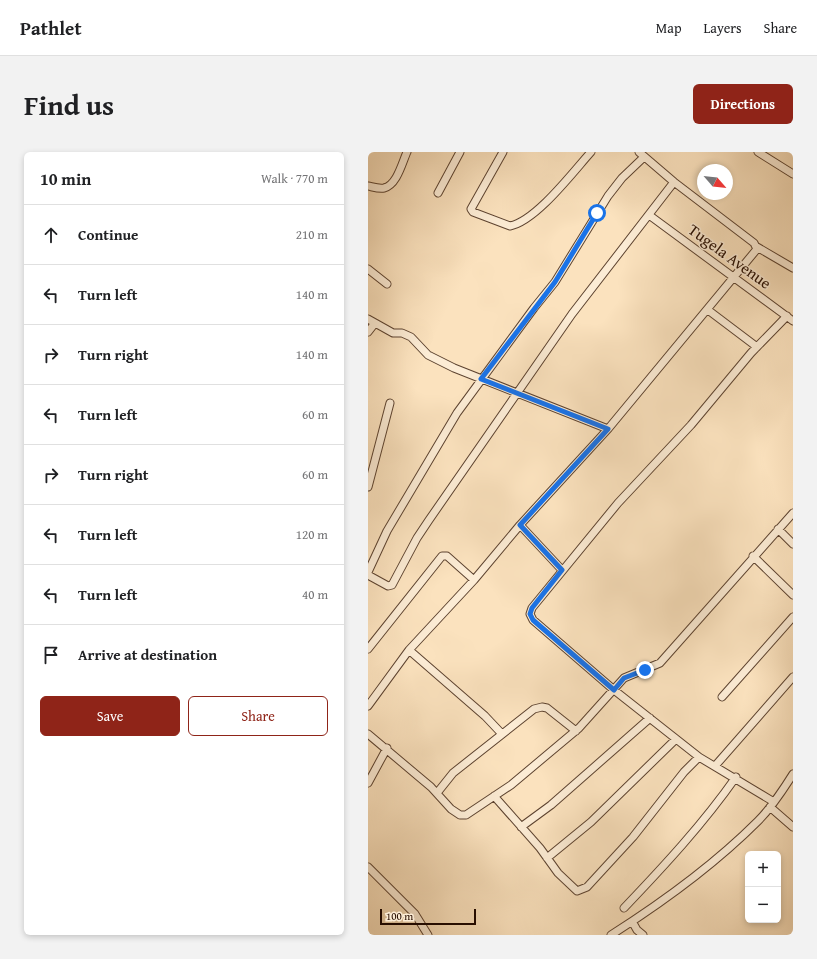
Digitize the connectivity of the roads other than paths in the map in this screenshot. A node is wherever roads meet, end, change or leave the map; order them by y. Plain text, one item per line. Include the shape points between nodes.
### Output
1 (407, 152) edge
2 (460, 152) edge
3 (503, 152) edge
4 (591, 152) edge
5 (758, 152) edge
6 (641, 154) edge
7 (792, 171) edge
8 (674, 182) junction
9 (368, 186) edge
10 (438, 194) dead end
11 (649, 215) junction
12 (757, 247) junction
13 (793, 268) edge
14 (368, 269) edge
15 (734, 278) junction
16 (387, 284) dead end
17 (708, 310) junction
18 (787, 316) junction
19 (371, 321) edge
20 (793, 321) edge
21 (368, 332) edge
22 (757, 347) junction
23 (481, 379) junction
24 (518, 393) junction
25 (390, 403) dead end
26 (608, 429) junction
27 (369, 477) edge
28 (368, 487) edge
29 (793, 513) edge
30 (520, 525) junction
31 (778, 529) junction
32 (793, 544) edge
33 (753, 556) junction
34 (562, 570) junction
35 (368, 572) edge
36 (368, 575) edge
37 (474, 580) junction
38 (793, 595) edge
39 (793, 617) edge
40 (368, 649) edge
41 (409, 650) junction
42 (793, 677) edge
43 (614, 690) junction
44 (722, 697) dead end
45 (368, 706) edge
46 (650, 718) junction
47 (576, 731) junction
48 (368, 734) edge
49 (502, 734) junction
50 (676, 739) junction
51 (387, 748) junction
52 (699, 757) junction
53 (715, 766) junction
54 (793, 774) edge
55 (736, 777) junction
56 (368, 783) edge
57 (437, 793) junction
58 (494, 796) junction
59 (772, 804) junction
60 (521, 827) junction
61 (793, 827) edge
62 (546, 858) junction
63 (368, 867) edge
64 (624, 908) dead end
65 (633, 922) junction
66 (428, 935) edge
67 (611, 935) edge
68 (643, 935) edge

1 - 9 street via 389,186 383,189
2 - 10 street
3 - 4 street via 471,209 510,226 523,221 542,206
5 - 7 street
6 - 8 street
6 - 23 street via 608,196 555,282
8 - 11 street
8 - 12 street
11 - 15 street, Tugela Avenue
11 - 24 street via 572,314
12 - 13 street
12 - 15 street via 756,252
14 - 16 street
15 - 17 street
15 - 18 street, Tugela Avenue
17 - 22 street
17 - 26 street
18 - 20 street, Tugela Avenue
18 - 22 street
19 - 21 street
19 - 23 street via 393,333 411,337 432,357
22 - 34 street
23 - 24 street
23 - 35 street via 457,413 387,531
24 - 26 street
24 - 36 street via 417,538 392,585 388,586
25 - 27 street
26 - 30 street
27 - 28 street
29 - 31 street
30 - 34 street
30 - 37 street
31 - 32 street
31 - 33 street
33 - 38 street
33 - 43 street via 664,658 652,667 624,678
34 - 43 street via 530,614 533,620
37 - 40 street via 447,556 442,556
37 - 41 street
39 - 44 street
41 - 45 street
41 - 49 street
42 - 53 street
43 - 46 street
43 - 47 street
46 - 50 street
46 - 60 street via 551,805
47 - 49 street via 547,708 542,707 534,709
47 - 58 street
48 - 51 street
49 - 57 street via 453,773
50 - 52 street
50 - 62 street via 591,822
51 - 56 street
51 - 57 street
52 - 53 street
52 - 62 street via 684,772 633,837 587,887 577,891
53 - 55 street
54 - 59 street
55 - 59 street
55 - 64 street via 690,836
57 - 58 street via 460,815 466,815
58 - 60 street
59 - 61 street
59 - 65 street via 759,820 719,856
60 - 62 street
63 - 66 street via 415,914
65 - 67 street
65 - 68 street

